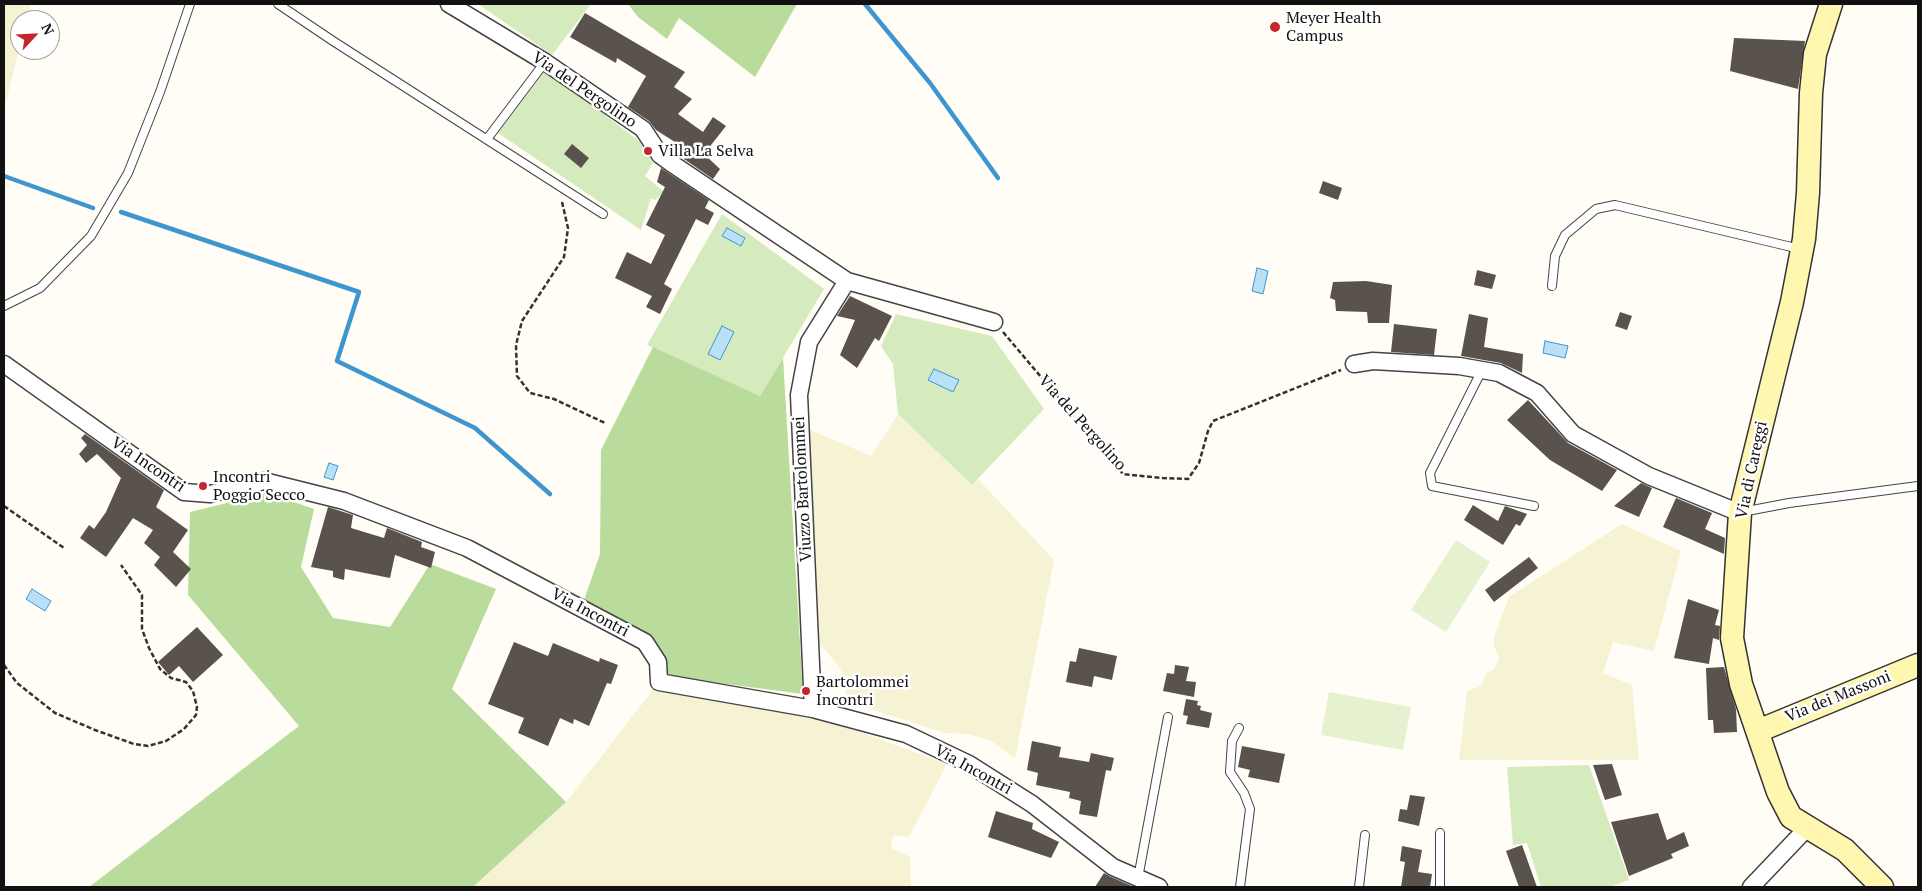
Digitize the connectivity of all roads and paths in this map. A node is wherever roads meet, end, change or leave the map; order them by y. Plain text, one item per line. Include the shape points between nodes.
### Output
1 (190, 4) edge
2 (278, 4) edge
3 (450, 4) edge
4 (1831, 4) edge
5 (545, 62) junction
6 (487, 139) junction
7 (558, 186) junction
8 (603, 214) dead end
9 (1802, 250) junction
10 (847, 281) junction
11 (1552, 286) dead end
12 (4, 306) edge
13 (994, 322) joint
14 (4, 364) edge
15 (1354, 364) joint
16 (1482, 370) junction
17 (605, 423) dead end
18 (1918, 486) edge
19 (4, 506) edge
20 (1534, 506) dead end
21 (1740, 513) junction
22 (64, 548) dead end
23 (121, 565) dead end
24 (4, 665) edge
25 (1918, 665) edge
26 (813, 709) junction
27 (1168, 717) dead end
28 (1239, 728) dead end
29 (1758, 730) junction
30 (1808, 827) junction
31 (1440, 833) dead end
32 (1365, 835) dead end
33 (1138, 878) junction
34 (1159, 887) edge
35 (1240, 887) edge
36 (1359, 887) edge
37 (1440, 887) edge
38 (1751, 887) edge
39 (1882, 887) edge

1 - 12 lane via 128,173 92,236 40,288
2 - 6 lane
3 - 5 street, Via del Pergolino
4 - 9 street, Via di Careggi via 1815,54 1810,93 1808,194
5 - 6 lane
5 - 10 street, Via del Pergolino via 643,129 660,155 671,163
6 - 7 lane
7 - 8 lane
7 - 17 path via 568,228 564,258 522,321 516,345 517,376 530,393 554,399
9 - 11 lane via 1615,205 1596,209 1565,235 1555,256
9 - 21 street, Via di Careggi
10 - 13 street, Via del Pergolino
10 - 26 street, Viuzzo Bartolommei via 809,342 799,395
13 - 15 path, Via del Pergolino via 1122,474 1188,479 1198,463 1213,421
14 - 26 street, Via Incontri via 184,492 210,494 264,481 344,502 467,548 645,642 658,662 659,682
15 - 16 street via 1374,361
16 - 20 lane via 1430,474 1432,486
16 - 21 street via 1500,373 1538,393 1573,434 1649,476
18 - 21 lane via 1789,502
19 - 22 path
21 - 29 street, Via di Careggi via 1732,638 1741,684
23 - 24 path via 142,595 142,629 160,669 171,678 186,682 193,691 196,715 184,729 166,741 148,746 134,744 55,713 17,683
25 - 29 street, Via dei Massoni
26 - 33 street, Via Incontri via 906,734 969,764 1032,804 1113,868
27 - 33 lane
28 - 35 lane via 1232,741 1230,772 1250,809
29 - 30 street, Via di Careggi via 1778,792 1791,817
30 - 38 street
30 - 39 street, Via di Careggi via 1845,850
31 - 37 lane
32 - 36 lane
33 - 34 street, Via Incontri

